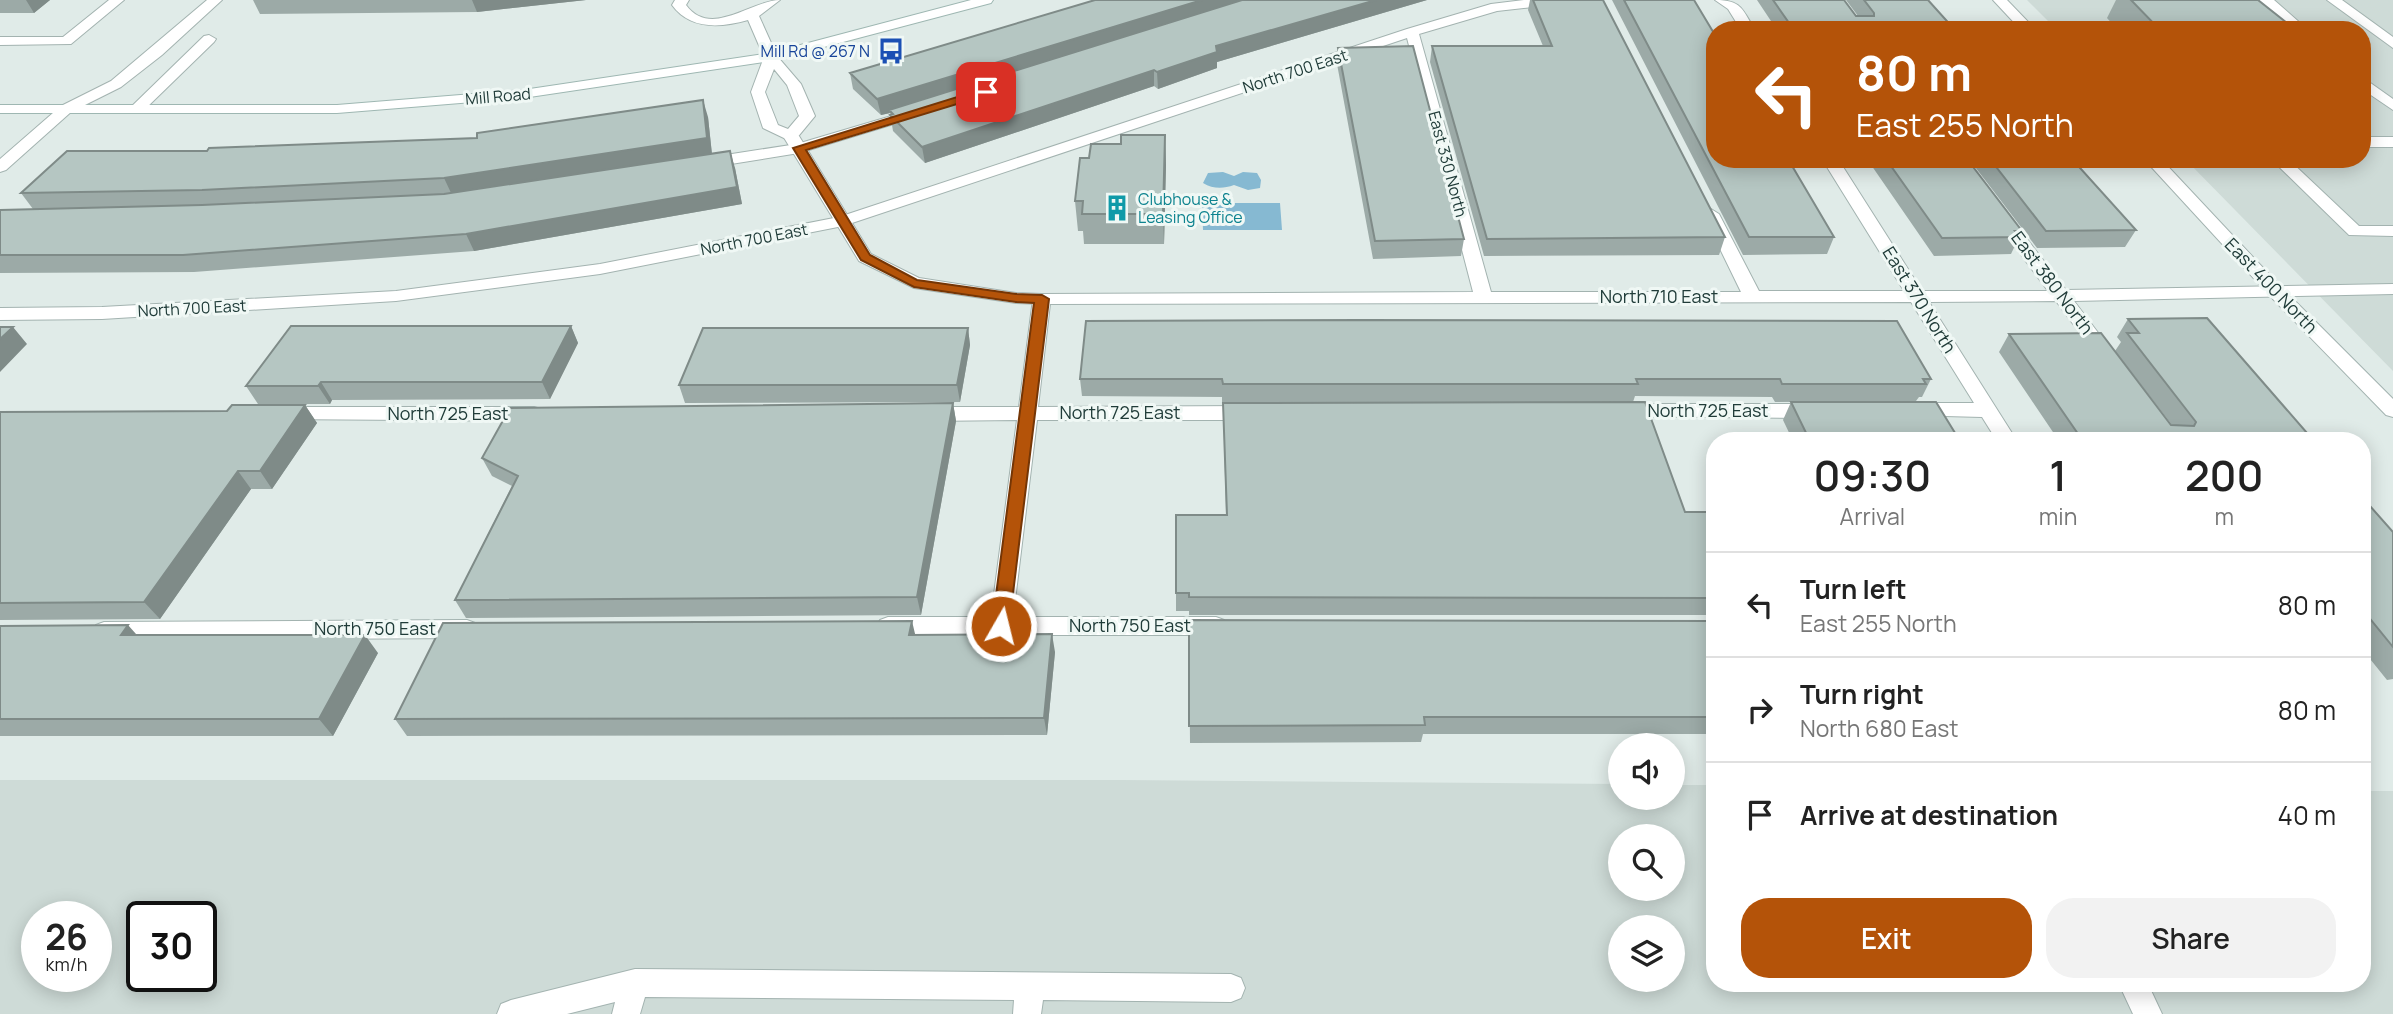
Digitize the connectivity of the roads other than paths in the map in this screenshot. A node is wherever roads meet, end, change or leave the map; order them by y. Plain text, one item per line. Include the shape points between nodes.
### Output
1 (117, 0) edge
2 (215, 0) edge
3 (681, 0) edge
4 (773, 0) edge
5 (986, 0) edge
6 (1561, 0) edge
7 (1722, 0) edge
8 (2000, 0) edge
9 (2266, 0) edge
10 (2334, 0) edge
11 (752, 15) junction
12 (1742, 21) edge
13 (2020, 21) edge
14 (2290, 21) edge
15 (2362, 21) edge
16 (2371, 28) edge
17 (1412, 32) junction
18 (209, 38) dead end
19 (0, 41) edge
20 (2393, 44) edge
21 (771, 57) junction
22 (2371, 87) edge
23 (2371, 88) edge
24 (2393, 99) edge
25 (2393, 106) edge
26 (932, 108) edge
27 (0, 109) edge
28 (66, 109) junction
29 (137, 109) junction
30 (795, 142) junction
31 (2371, 142) edge
32 (2393, 142) edge
33 (692, 165) edge
34 (0, 167) edge
35 (1836, 168) edge
36 (2160, 168) edge
37 (2288, 168) edge
38 (1703, 198) edge
39 (1989, 201) edge
40 (843, 221) junction
41 (2393, 232) edge
42 (2393, 289) edge
43 (2276, 292) junction
44 (1483, 296) junction
45 (1918, 296) junction
46 (2061, 296) junction
47 (1754, 297) junction
48 (1042, 299) junction
49 (0, 314) edge
50 (2116, 368) edge
51 (1989, 410) junction
52 (2393, 410) edge
53 (1835, 411) edge
54 (1891, 411) edge
55 (1599, 412) edge
56 (1265, 413) edge
57 (264, 414) edge
58 (556, 414) edge
59 (903, 414) edge
60 (1028, 414) junction
61 (2002, 432) edge
62 (1001, 626) junction
63 (1234, 626) edge
64 (862, 627) edge
65 (486, 629) edge
66 (83, 631) edge
67 (635, 983) junction
68 (1231, 988) dead end
69 (2137, 992) edge
70 (1029, 1000) edge
71 (511, 1014) edge
72 (626, 1014) edge
73 (2148, 1014) edge

1 - 19 street via 66,41
2 - 28 street via 116,84
3 - 11 street via 682,12 703,20
4 - 11 street
5 - 21 street, Mill Road
6 - 17 street, North 700 East via 1496,7
7 - 12 street via 1733,6
8 - 13 street
9 - 14 street
10 - 15 street
11 - 21 street
16 - 20 street
17 - 40 street, North 700 East
17 - 44 street, East 330 North
18 - 29 street
21 - 29 street, Mill Road via 523,94 337,109
21 - 30 street via 794,84 807,116
21 - 30 street, North 710 East via 758,92 771,128
22 - 24 street
23 - 25 street
26 - 30 street
27 - 28 street, Mill Road
28 - 29 street, Mill Road
28 - 34 street
30 - 33 street
30 - 40 street, North 710 East
31 - 32 street
35 - 45 street, East 370 North
36 - 43 street, East 400 North
37 - 41 street via 2356,232
38 - 47 street
39 - 46 street, East 380 North
40 - 48 street, North 710 East via 865,257 914,283
40 - 49 street, North 700 East via 600,269 396,296 102,313
42 - 43 street
43 - 46 street, North 710 East
43 - 52 street, East 400 North
44 - 47 street, North 710 East
44 - 48 street, North 710 East
45 - 46 street, North 710 East
45 - 47 street, North 710 East
45 - 51 street, East 370 North
46 - 50 street, East 380 North
48 - 60 street
51 - 54 street
51 - 61 street, East 370 North
53 - 55 street, North 725 East
56 - 60 street, North 725 East
57 - 58 street, North 725 East
59 - 60 street, North 725 East
60 - 62 street
62 - 63 street, North 750 East
62 - 64 street, North 750 East
65 - 66 street, North 750 East
67 - 70 street
67 - 71 street
67 - 72 street
68 - 70 street
69 - 73 street

